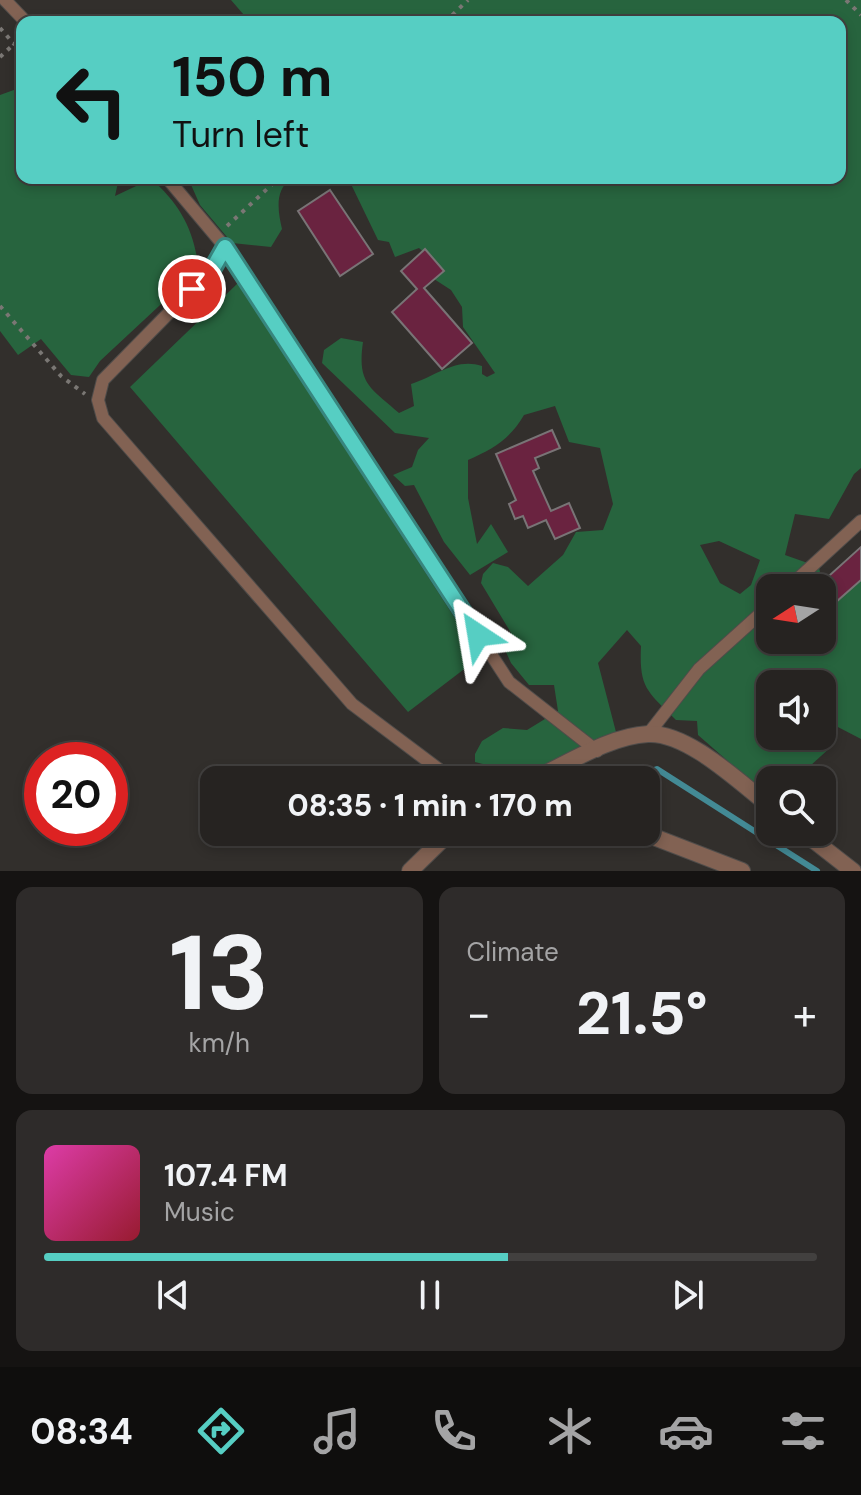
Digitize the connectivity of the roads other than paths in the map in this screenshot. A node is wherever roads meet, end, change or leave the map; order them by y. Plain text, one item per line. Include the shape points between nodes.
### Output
1 (5, 0) edge
2 (20, 16) edge
3 (172, 184) edge
4 (221, 242) junction
5 (861, 521) edge
6 (803, 574) edge
7 (756, 618) edge
8 (649, 733) junction
9 (597, 751) junction
10 (434, 766) edge
11 (563, 766) edge
12 (756, 795) edge
13 (660, 839) edge
14 (436, 846) edge
15 (821, 846) edge
16 (410, 871) edge
17 (742, 871) edge
18 (853, 871) edge

1 - 2 lane
3 - 4 lane
4 - 9 lane via 509,682
4 - 10 lane via 213,268 110,371 98,400 109,426 352,704
5 - 6 lane
7 - 8 lane via 699,669
8 - 9 street
8 - 12 street via 693,748
9 - 11 street
13 - 17 street
14 - 16 street
15 - 18 street

